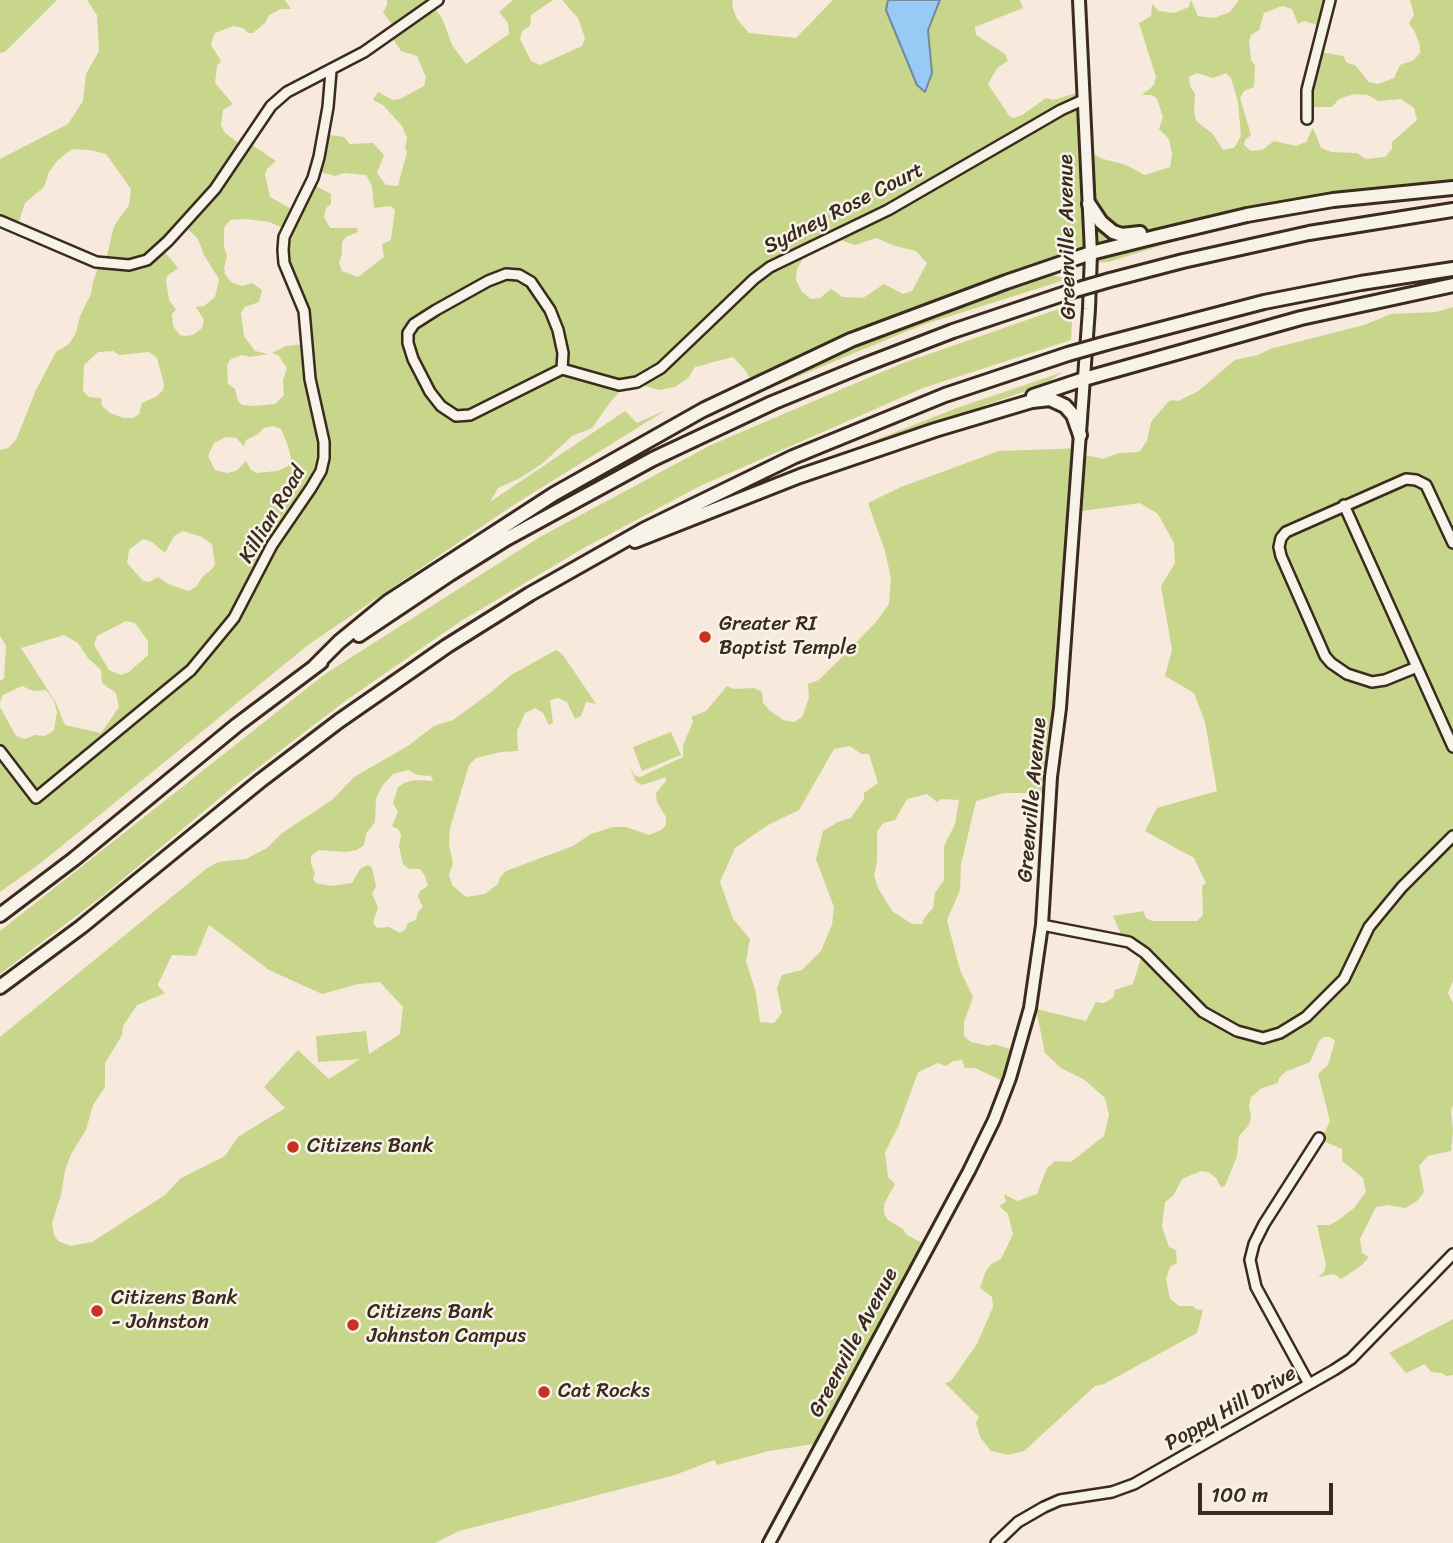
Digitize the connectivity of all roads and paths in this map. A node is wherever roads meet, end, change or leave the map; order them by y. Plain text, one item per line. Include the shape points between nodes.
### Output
1 (438, 0) edge
2 (1079, 0) edge
3 (1330, 0) edge
4 (331, 71) junction
5 (1083, 100) junction
6 (1307, 118) dead end
7 (1453, 188) edge
8 (1089, 204) junction
9 (1453, 210) edge
10 (0, 221) edge
11 (1189, 229) junction
12 (1091, 253) junction
13 (1453, 269) edge
14 (1453, 285) edge
15 (562, 369) junction
16 (1084, 379) junction
17 (953, 424) junction
18 (1080, 435) junction
19 (1344, 505) junction
20 (1453, 543) edge
21 (601, 552) junction
22 (314, 666) junction
23 (1417, 667) junction
24 (1453, 747) edge
25 (0, 751) edge
26 (1453, 836) edge
27 (0, 915) edge
28 (1042, 925) junction
29 (0, 987) edge
30 (1319, 1138) dead end
31 (1453, 1254) edge
32 (1309, 1384) junction
33 (769, 1543) edge
34 (996, 1543) edge

1 - 4 street
2 - 5 main road, Greenville Avenue
3 - 6 street via 1307,90
4 - 10 street via 287,92 271,106 215,189 147,260 129,265 96,262
4 - 25 street, Killian Road via 319,157 284,237 283,250 304,311 310,379 324,442 321,471 272,545 233,618 191,670 36,798
5 - 8 main road, Greenville Avenue
5 - 15 street, Sydney Rose Court via 888,209 770,267 648,377 619,385
7 - 11 highway via 1333,200
8 - 11 highway via 1105,226 1122,235
8 - 12 main road, Greenville Avenue
9 - 22 highway, bridge via 1309,233 1110,280 862,366 663,454 562,507 395,609
11 - 12 highway
12 - 16 main road, Greenville Avenue
12 - 22 highway via 872,331 684,420 463,551 388,601
13 - 21 highway, bridge via 1296,295 1068,354 843,435
14 - 16 highway via 1300,318
15 - 15 street via 470,415 456,416 430,392 413,359 408,333 414,324 488,281 519,275 531,282 550,310 563,353
16 - 17 highway
16 - 18 main road, Greenville Avenue
17 - 18 highway via 1050,399 1069,410
17 - 21 highway
18 - 28 main road, Greenville Avenue
19 - 20 street via 1397,481 1416,480 1426,485
19 - 23 street
19 - 23 street via 1286,531 1279,547 1325,656 1348,674 1372,682
21 - 29 highway via 474,628 357,708
22 - 27 highway
23 - 24 street
26 - 28 street via 1369,927 1344,979 1306,1017 1263,1038 1237,1031 1203,1012 1129,942
28 - 33 main road, Greenville Avenue via 1030,1008 994,1120
30 - 32 street via 1264,1224 1250,1260 1256,1287
31 - 32 street, Poppy Hill Drive via 1352,1359
32 - 34 street, Poppy Hill Drive via 1134,1484 1044,1507 1018,1522

